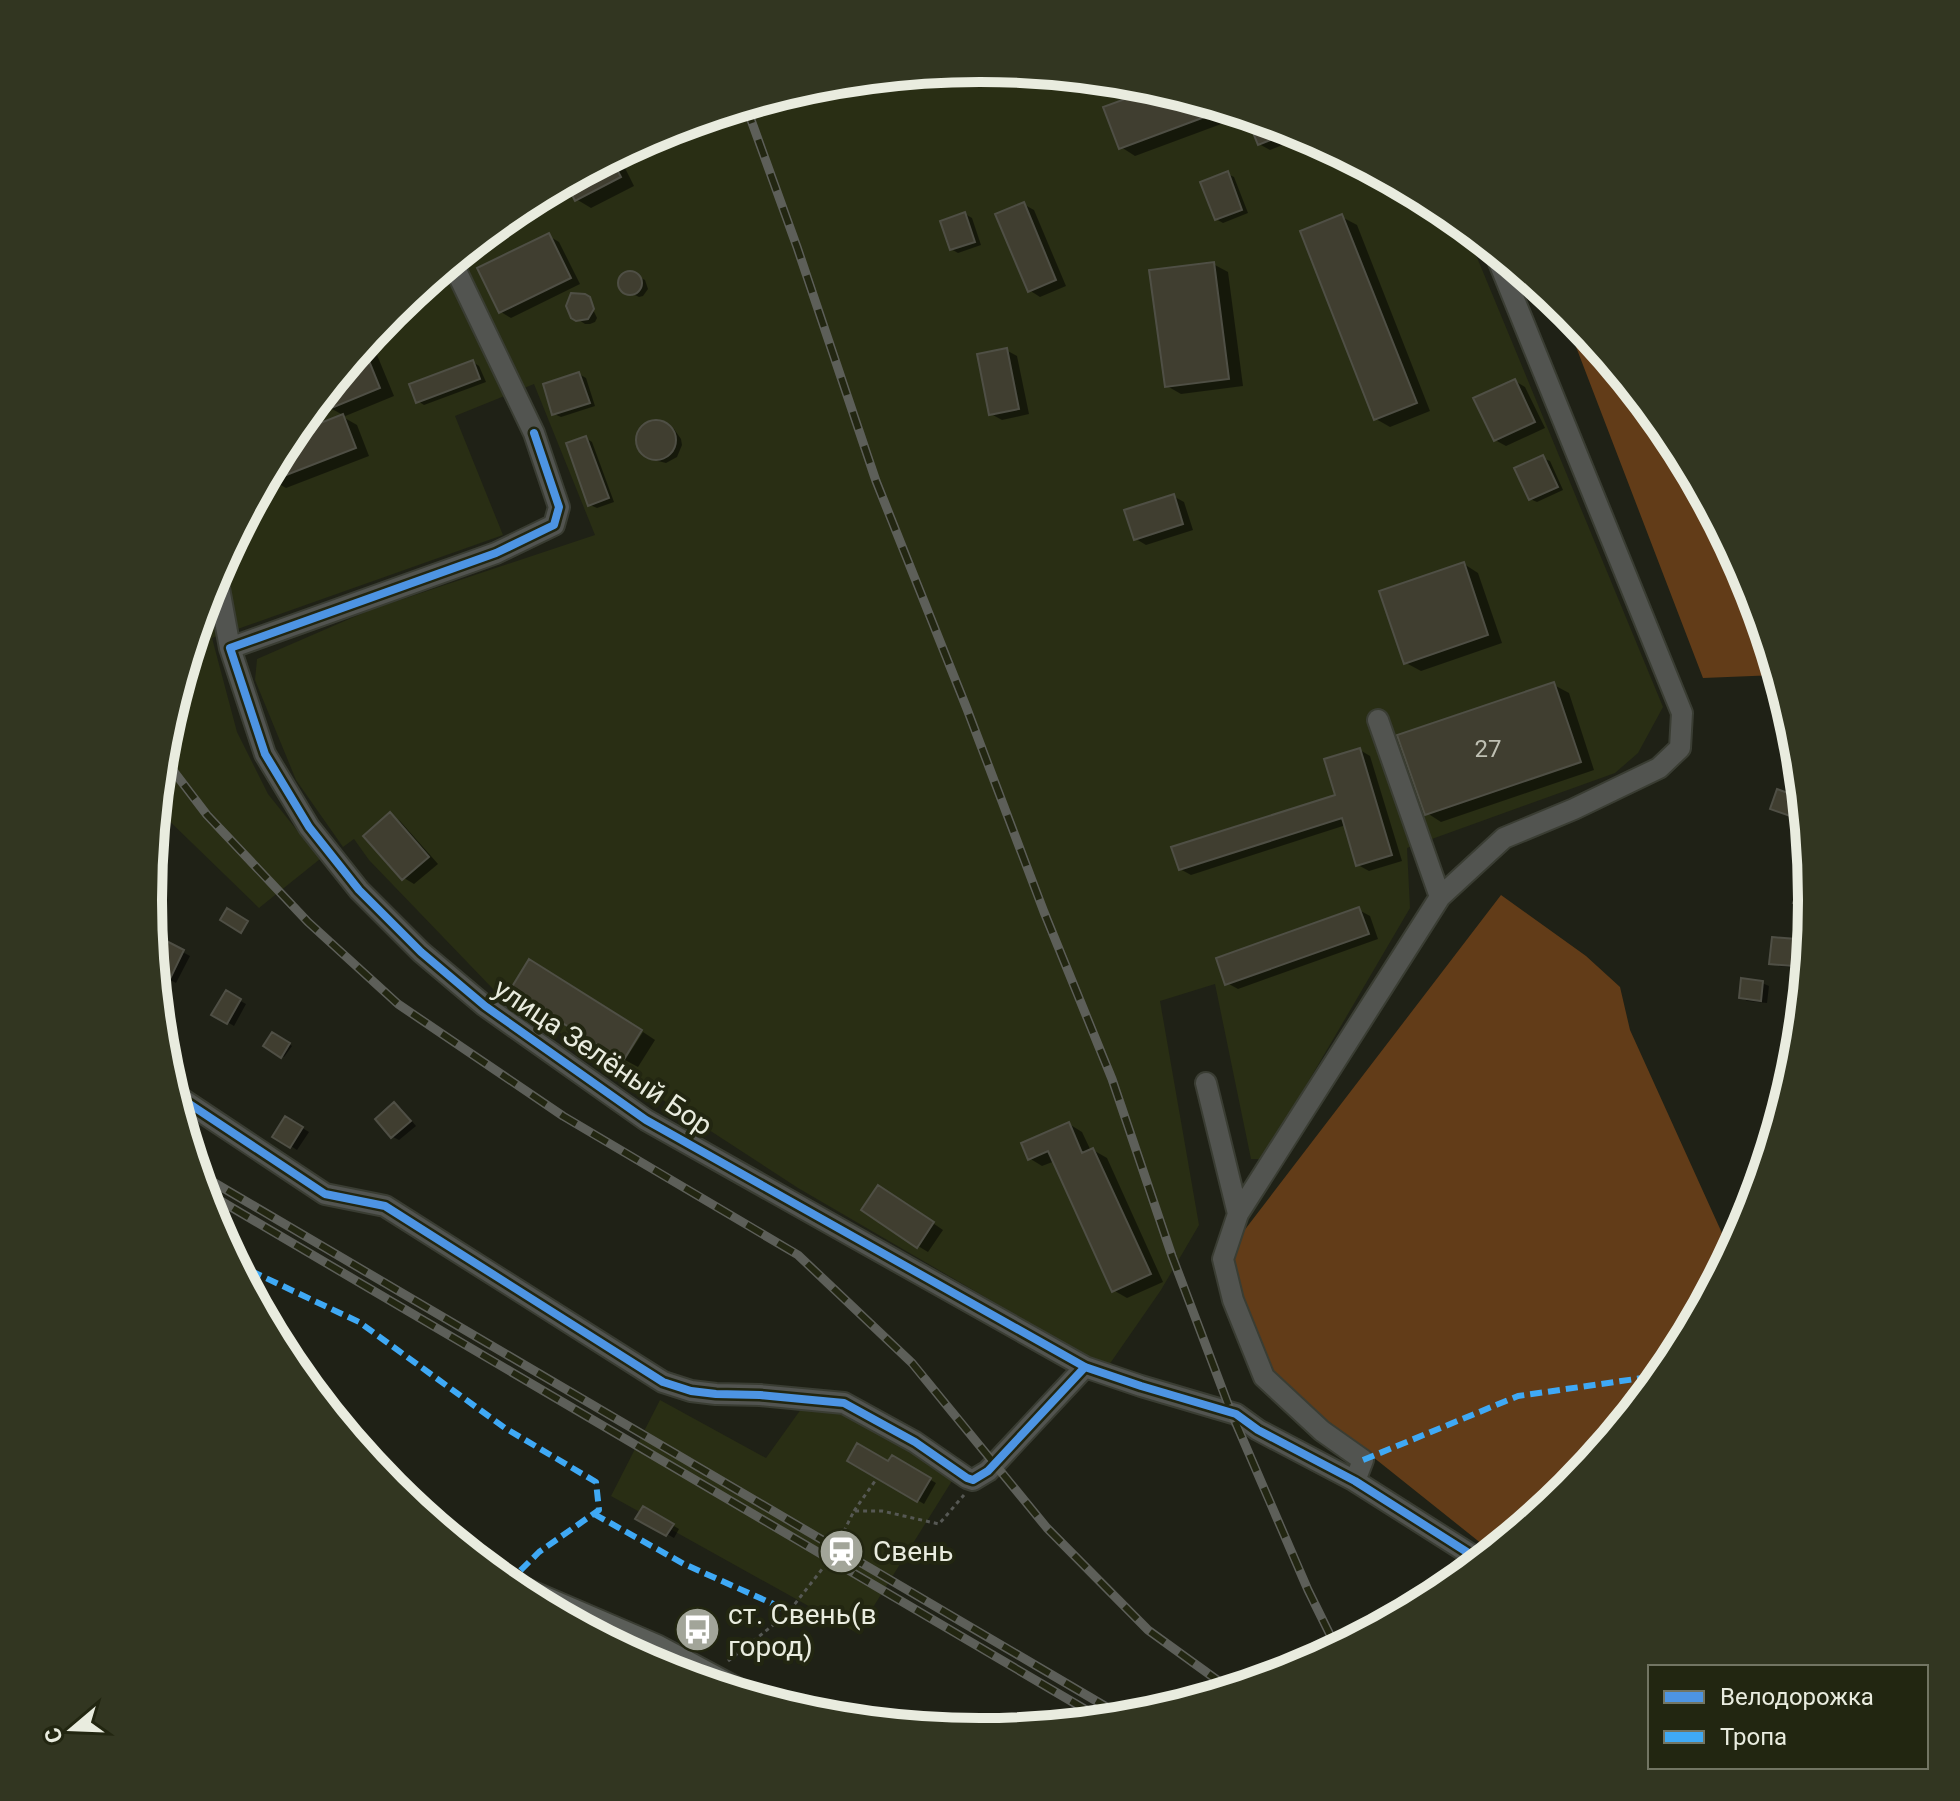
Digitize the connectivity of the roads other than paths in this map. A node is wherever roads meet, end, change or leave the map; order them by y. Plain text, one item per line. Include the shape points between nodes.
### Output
1 (1502, 271) edge
2 (457, 272) edge
3 (220, 598) edge
4 (230, 648) junction
5 (1378, 720) dead end
6 (1440, 897) junction
7 (1206, 1083) dead end
8 (187, 1102) edge
9 (1238, 1214) junction
10 (1085, 1367) junction
11 (1355, 1481) junction
12 (1471, 1555) edge
13 (591, 1620) edge
14 (687, 1665) edge

1 - 6 street via 1682,713 1680,748 1659,768 1504,838
2 - 4 street via 534,433 559,507 554,525 496,553
3 - 4 street, улица Зелёный Бор
4 - 10 street, улица Зелёный Бор via 265,754 309,827 359,890 485,1006 646,1120
5 - 6 street
6 - 9 street
7 - 9 street
8 - 10 street via 325,1194 385,1206 663,1382 704,1393 844,1403 973,1480
9 - 11 street via 1223,1259 1233,1300 1264,1377 1322,1431 1363,1460
10 - 11 street, улица Зелёный Бор via 1236,1414
11 - 12 street, улица Зелёный Бор
13 - 14 main road

